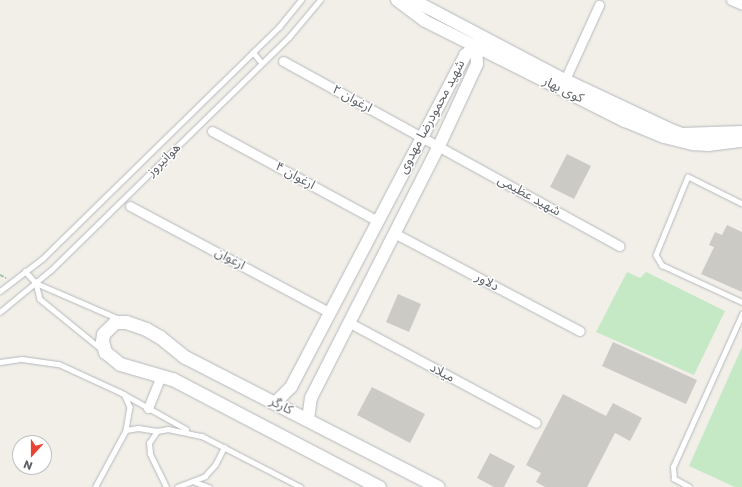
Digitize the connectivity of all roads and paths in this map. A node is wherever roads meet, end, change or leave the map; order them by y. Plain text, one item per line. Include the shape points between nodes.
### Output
1 (301, 0) edge
2 (320, 0) edge
3 (397, 0) edge
4 (413, 0) edge
5 (731, 0) edge
6 (599, 5) dead end
7 (742, 5) edge
8 (480, 43) junction
9 (253, 52) junction
10 (283, 61) dead end
11 (262, 63) junction
12 (562, 85) junction
13 (212, 131) dead end
14 (742, 132) edge
15 (421, 137) junction
16 (742, 141) edge
17 (439, 146) junction
18 (742, 204) edge
19 (130, 206) dead end
20 (378, 221) junction
21 (394, 233) junction
22 (620, 246) dead end
23 (25, 271) junction
24 (36, 283) junction
25 (0, 291) edge
26 (742, 302) edge
27 (0, 312) edge
28 (330, 313) junction
29 (742, 314) edge
30 (126, 322) junction
31 (348, 322) junction
32 (580, 331) dead end
33 (105, 352) junction
34 (0, 362) edge
35 (161, 375) junction
36 (123, 393) junction
37 (275, 403) junction
38 (148, 408) junction
39 (308, 419) junction
40 (536, 423) dead end
41 (126, 430) junction
42 (157, 432) junction
43 (198, 435) junction
44 (224, 447) junction
45 (191, 482) junction
46 (95, 487) edge
47 (166, 487) edge
48 (177, 487) edge
49 (209, 487) edge
50 (301, 487) edge
51 (379, 487) edge
52 (438, 487) edge
53 (689, 487) edge

1 - 9 lane, هوانیروز
2 - 11 lane, هوانیروز
3 - 8 street, کوی بهار via 413,14
4 - 8 street, کوی بهار
5 - 7 street
6 - 12 street
8 - 12 street, کوی بهار
8 - 15 street, شهید محمودرضا مهدوی via 464,54
8 - 17 street, شهید محمودرضا مهدوی via 477,64
9 - 11 lane
9 - 23 lane, هوانیروز via 42,259
10 - 15 street, ارغوان ۲
11 - 24 lane, هوانیروز
12 - 14 street, کوی بهار via 682,134
12 - 16 street, کوی بهار via 625,121 679,141 708,145
13 - 20 street, ارغوان ۴
15 - 17 street, ارغوان ۲
15 - 20 street, شهید محمودرضا مهدوی
17 - 21 street, شهید محمودرضا مهدوی
17 - 22 street, شهید عظیمی
18 - 26 lane via 688,177 656,255 662,265
19 - 28 street, ارغوان
20 - 28 street, شهید محمودرضا مهدوی
21 - 31 street, شهید محمودرضا مهدوی
21 - 32 street, دلاور
23 - 24 lane
23 - 25 lane, هوانیروز
24 - 27 lane, هوانیروز
24 - 30 lane
24 - 33 lane via 40,300
28 - 31 street
28 - 37 street, شهید محمودرضا مهدوی via 291,387
29 - 53 lane via 672,468 674,479
30 - 33 main road via 115,322 103,334
30 - 37 main road, کارگر via 154,334 185,357
31 - 39 street, شهید محمودرضا مهدوی via 311,398
31 - 40 street, میلاد
33 - 35 main road, کارگر via 120,364
34 - 36 lane via 22,359 59,364
35 - 38 street
35 - 51 main road, کارگر
36 - 38 lane
36 - 41 lane via 130,407
37 - 39 main road, کارگر
38 - 43 lane
39 - 52 main road, کارگر
41 - 42 lane via 138,428
41 - 46 lane
42 - 43 lane via 175,430
42 - 47 lane via 150,438 150,454
43 - 44 lane
44 - 45 lane via 210,471
44 - 50 lane
45 - 48 lane
45 - 49 lane via 201,482

